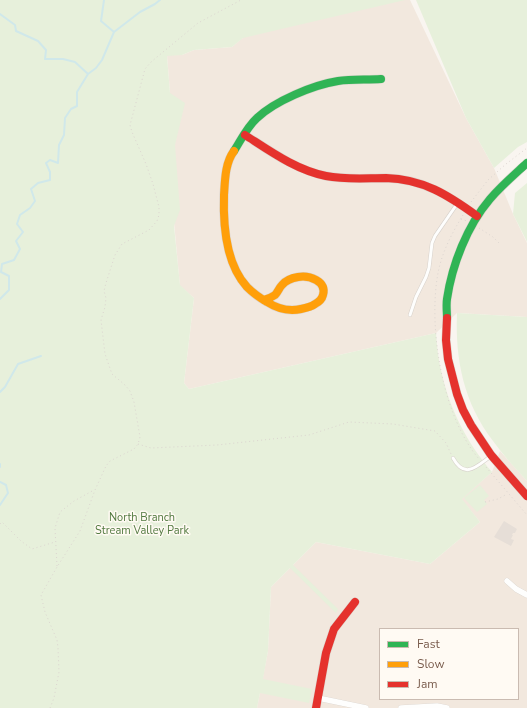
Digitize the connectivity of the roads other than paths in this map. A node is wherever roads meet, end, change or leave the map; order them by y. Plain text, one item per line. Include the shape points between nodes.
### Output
1 (381, 79) dead end
2 (244, 135) junction
3 (527, 163) edge
4 (458, 202) junction
5 (477, 216) junction
6 (264, 300) junction
7 (410, 315) dead end
8 (492, 455) junction
9 (453, 458) road end
10 (527, 496) edge
11 (507, 581) dead end
12 (527, 595) edge
13 (355, 602) dead end
14 (318, 698) junction
15 (316, 708) edge
16 (366, 708) edge
17 (400, 708) edge
18 (447, 708) edge

1 - 2 street via 345,80 307,90 270,108 256,119
2 - 4 street via 299,167 318,174 344,179 413,181
2 - 6 street via 229,158 224,186 227,245 237,272 247,286
3 - 5 street via 489,200
4 - 5 street
4 - 7 lane via 432,243 429,268
5 - 8 street via 459,251 453,272 447,300 446,340 448,359 461,405 471,425
6 - 6 street via 284,310 294,311 318,304 324,290 316,279 300,277 285,282 277,293
8 - 9 lane via 475,468 468,470 456,464
8 - 10 street
11 - 12 street
13 - 14 street via 334,629 326,654
14 - 15 street
14 - 16 street
17 - 18 street

